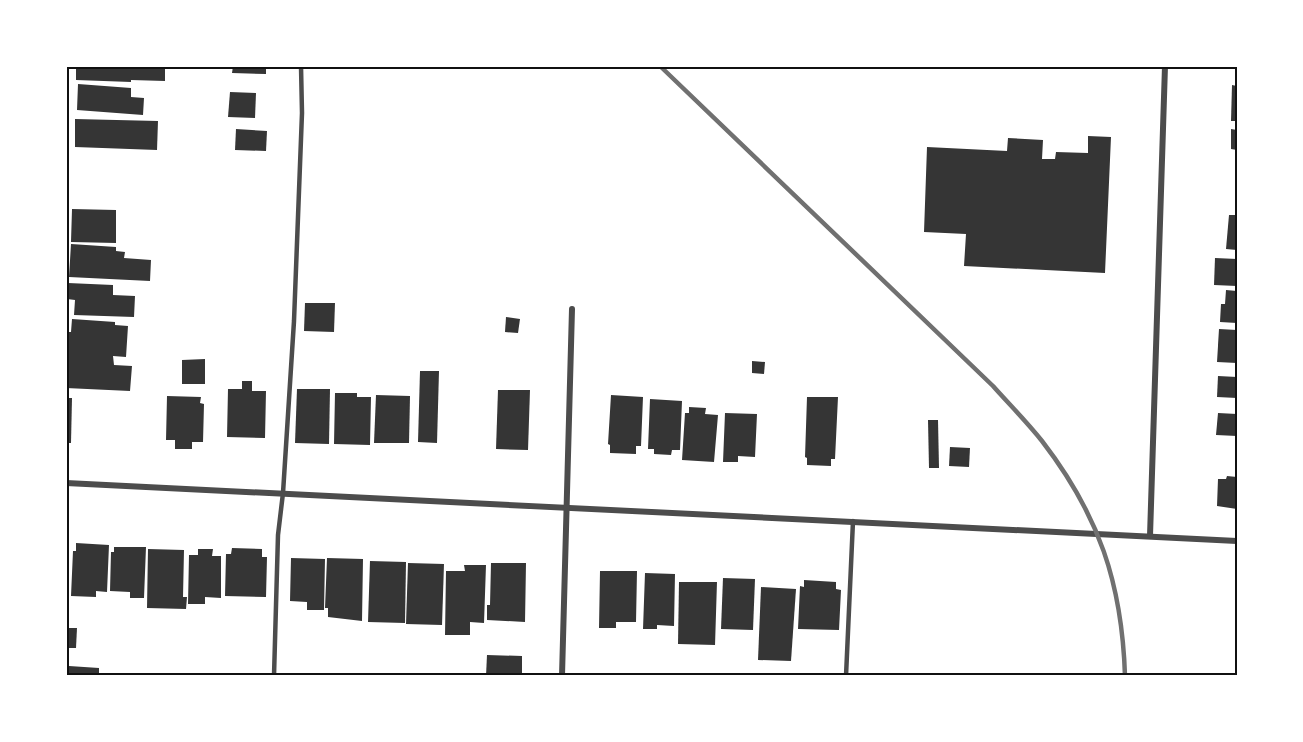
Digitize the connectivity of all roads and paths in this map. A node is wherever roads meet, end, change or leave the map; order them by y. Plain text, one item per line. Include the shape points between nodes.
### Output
1 (301, 66) edge
2 (1165, 66) edge
3 (572, 309) dead end
4 (66, 483) edge
5 (283, 493) junction
6 (566, 507) junction
7 (853, 521) junction
8 (1150, 536) junction
9 (1237, 541) edge
10 (274, 676) edge
11 (562, 676) edge
12 (846, 676) edge

1 - 5 lane via 294,321
2 - 8 street
3 - 6 street
4 - 5 street
5 - 6 street
5 - 10 lane
6 - 7 street
6 - 11 street
7 - 8 street
7 - 12 lane
8 - 9 street

